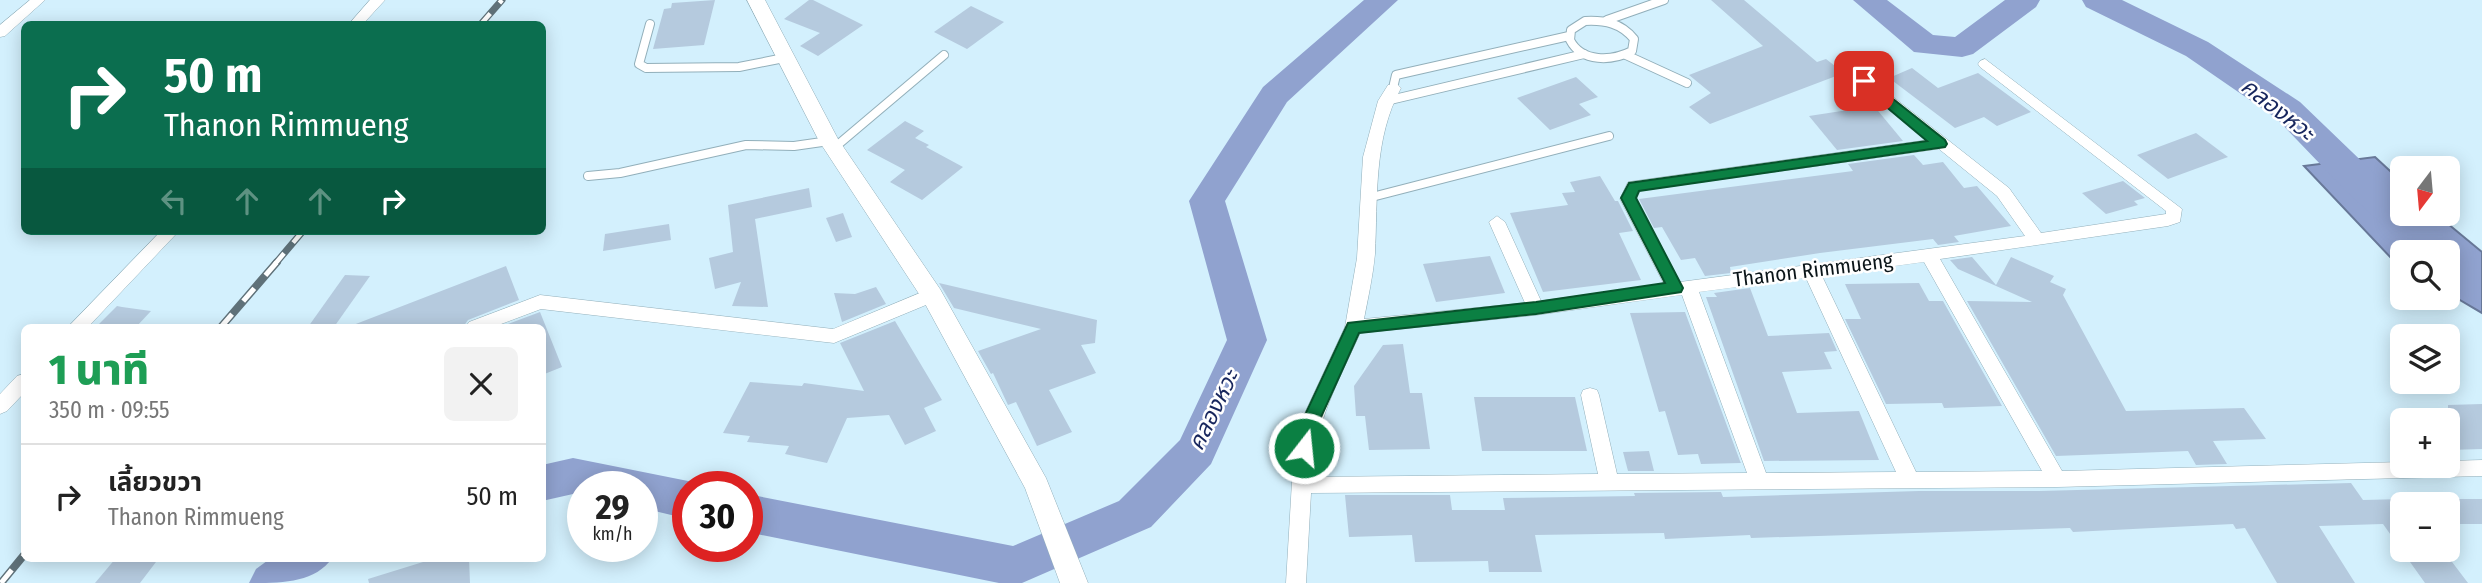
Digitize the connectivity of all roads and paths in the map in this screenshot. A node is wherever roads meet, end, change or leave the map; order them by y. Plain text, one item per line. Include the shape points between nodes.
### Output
1 (38, 0) edge
2 (378, 0) edge
3 (756, 0) edge
4 (1664, 0) edge
5 (359, 21) edge
6 (1606, 21) junction
7 (650, 24) dead end
8 (0, 33) edge
9 (1569, 36) junction
10 (1584, 54) junction
11 (944, 55) dead end
12 (1626, 55) junction
13 (784, 58) junction
14 (1984, 64) dead end
15 (1864, 81) dead end
16 (1687, 83) dead end
17 (1390, 95) junction
18 (1609, 136) dead end
19 (832, 144) junction
20 (1940, 144) junction
21 (588, 176) dead end
22 (1368, 198) junction
23 (1497, 222) dead end
24 (167, 235) edge
25 (2037, 240) junction
26 (1928, 254) junction
27 (1811, 271) junction
28 (1681, 287) junction
29 (932, 295) junction
30 (1536, 308) junction
31 (80, 324) edge
32 (483, 324) edge
33 (1354, 327) junction
34 (21, 384) edge
35 (1590, 395) dead end
36 (0, 406) edge
37 (2482, 468) edge
38 (2057, 479) junction
39 (1759, 480) junction
40 (1609, 481) junction
41 (1910, 481) junction
42 (1301, 485) junction
43 (1074, 583) edge
44 (1296, 583) edge

1 - 8 street
2 - 5 street
3 - 13 street
4 - 6 lane
6 - 9 lane via 1585,21
6 - 12 lane via 1624,27 1634,39 1632,51
7 - 13 lane via 639,64 646,68 739,67
9 - 10 lane via 1570,43
9 - 17 lane via 1396,75
10 - 12 lane via 1607,60
10 - 17 lane
11 - 19 lane
12 - 16 lane
13 - 19 street
14 - 25 street, Thanon Rimmueng via 2174,209 2174,218 2168,220
15 - 20 street
17 - 22 street via 1371,157
18 - 22 lane
19 - 21 lane via 746,145
19 - 29 street
20 - 25 street via 2003,192
20 - 28 street via 1634,186 1628,198
22 - 33 street via 1366,258
23 - 30 street
24 - 31 street
25 - 26 street, Thanon Rimmueng
26 - 27 street, Thanon Rimmueng
26 - 38 street
27 - 28 street, Thanon Rimmueng
27 - 41 street
28 - 30 street, Thanon Rimmueng
28 - 39 street
29 - 32 street via 834,336 540,302
29 - 43 street via 1037,486
30 - 33 street, Thanon Rimmueng
33 - 42 street via 1312,417
34 - 36 street
35 - 40 street
37 - 38 street
38 - 41 street
39 - 40 street
39 - 41 street
40 - 42 street
42 - 44 street

